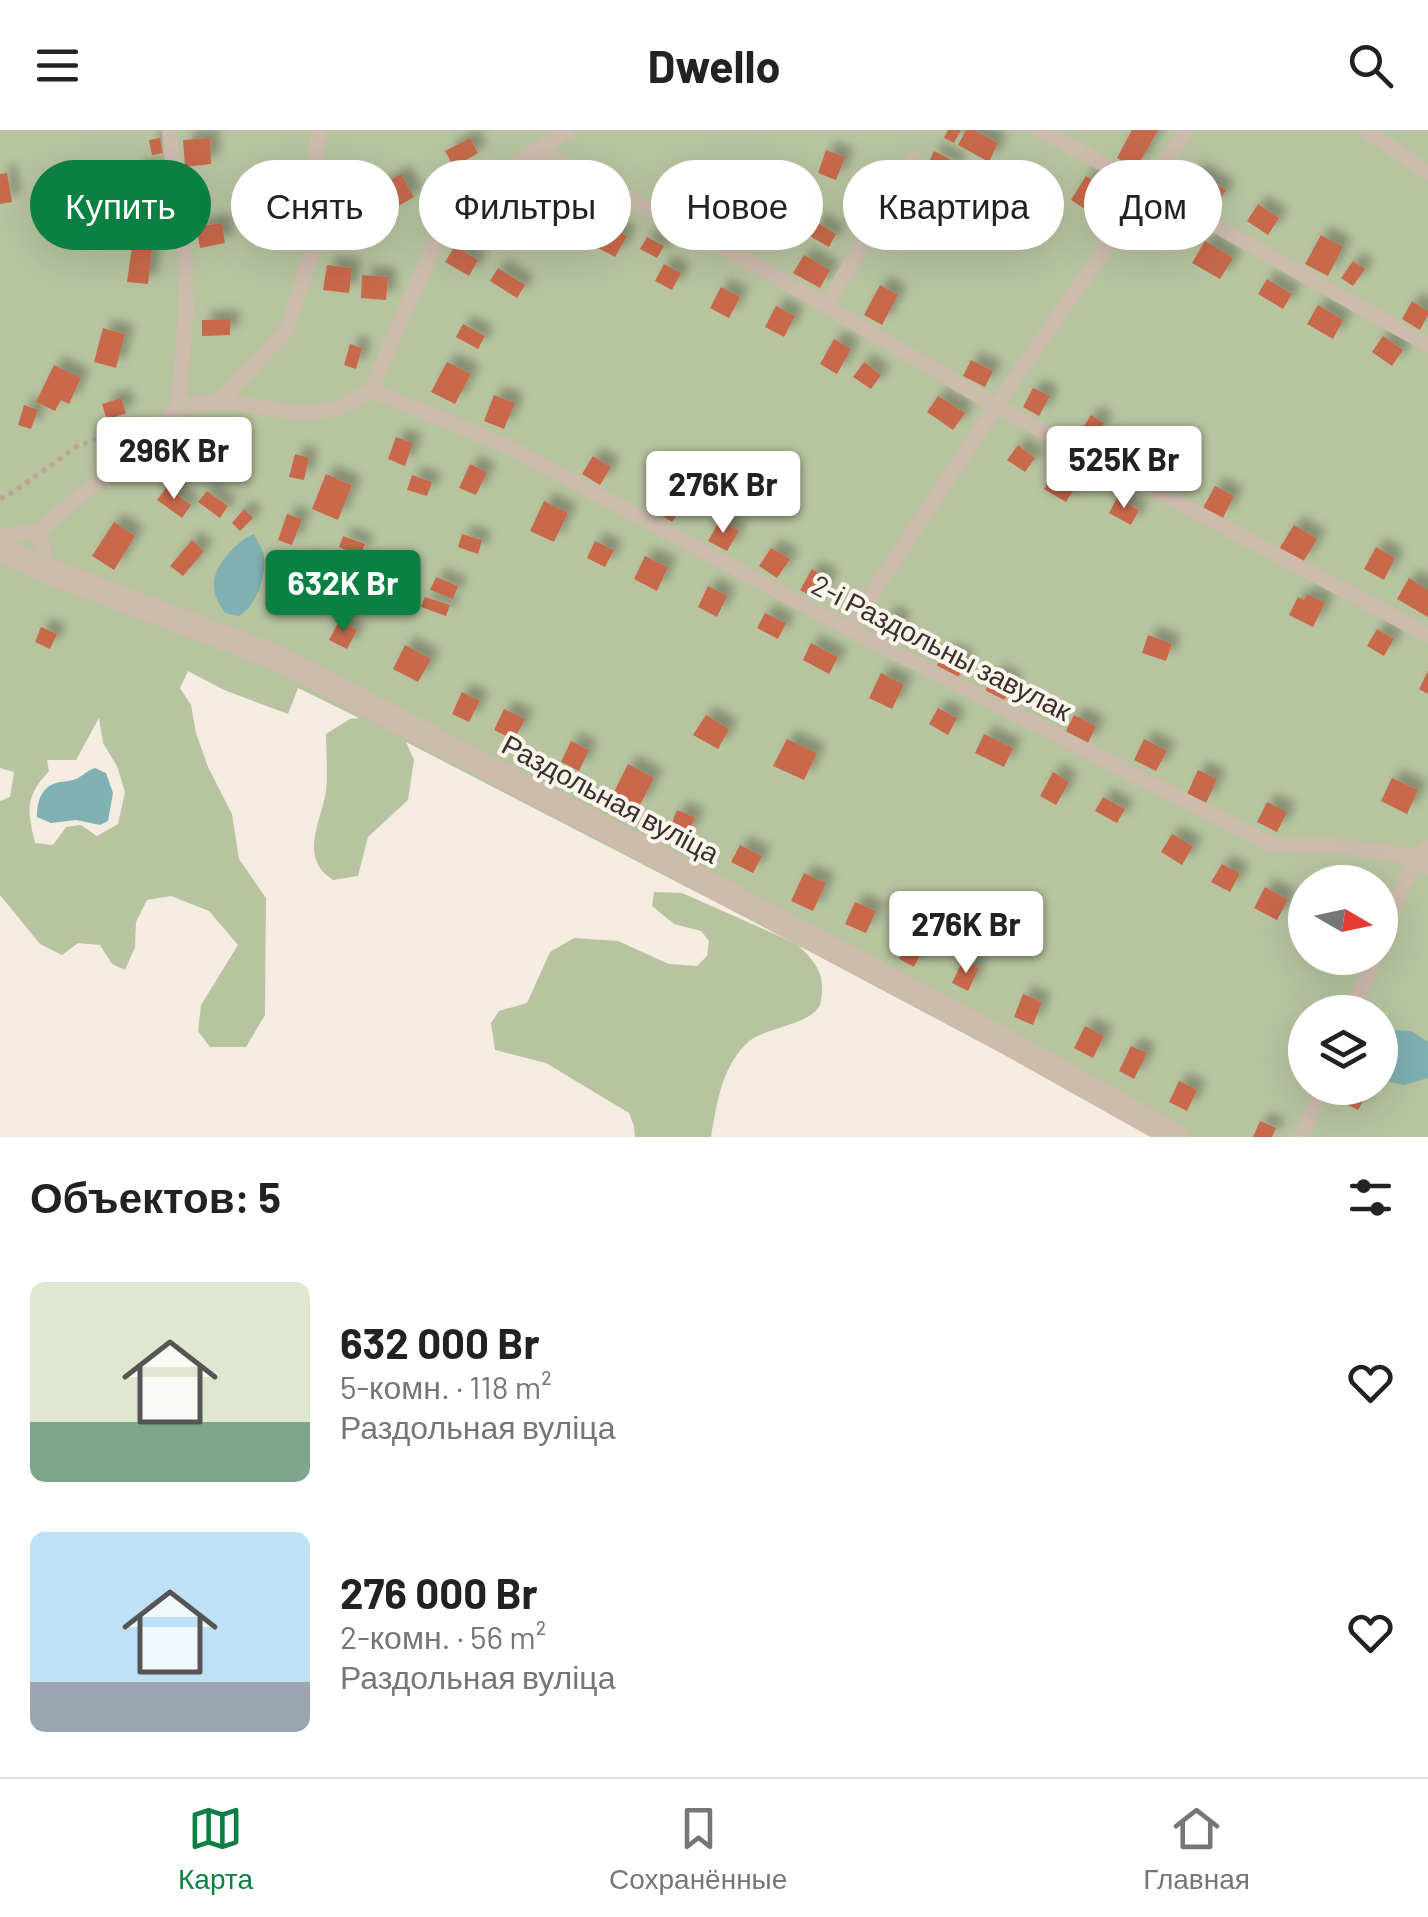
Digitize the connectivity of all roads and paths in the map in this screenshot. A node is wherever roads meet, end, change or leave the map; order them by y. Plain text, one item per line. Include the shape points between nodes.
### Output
1 (168, 130) edge
2 (318, 130) edge
3 (567, 130) edge
4 (1040, 130) edge
5 (1187, 130) edge
6 (1366, 130) edge
7 (536, 150) junction
8 (914, 159) dead end
9 (1097, 160) edge
10 (1166, 160) edge
11 (1428, 173) edge
12 (1222, 228) edge
13 (1103, 250) edge
14 (826, 305) junction
15 (1428, 345) edge
16 (371, 390) junction
17 (219, 401) junction
18 (996, 406) junction
19 (178, 408) junction
20 (0, 498) edge
21 (39, 531) junction
22 (0, 537) edge
23 (0, 550) edge
24 (48, 571) junction
25 (849, 628) junction
26 (1428, 634) edge
27 (1424, 857) edge
28 (1398, 908) edge
29 (1315, 1105) edge
30 (1176, 1137) edge
31 (1302, 1137) edge

1 - 19 lane via 185,260
2 - 17 lane via 311,255 287,330
3 - 7 lane
4 - 9 lane
5 - 10 lane
6 - 11 lane
7 - 14 lane
7 - 16 lane via 448,214
8 - 14 lane
12 - 15 lane
13 - 18 lane
14 - 18 lane
16 - 17 lane via 338,408 301,413
16 - 25 lane, 2-і Раздольны завулак via 507,446
17 - 19 lane
18 - 25 lane
18 - 26 lane
19 - 20 path via 76,447
19 - 21 lane
21 - 22 lane
21 - 24 lane
23 - 24 street, Раздольная вуліца
24 - 30 street, Раздольная вуліца via 278,658
25 - 27 lane, 2-і Раздольны завулак via 1272,845
27 - 28 lane
29 - 31 lane

